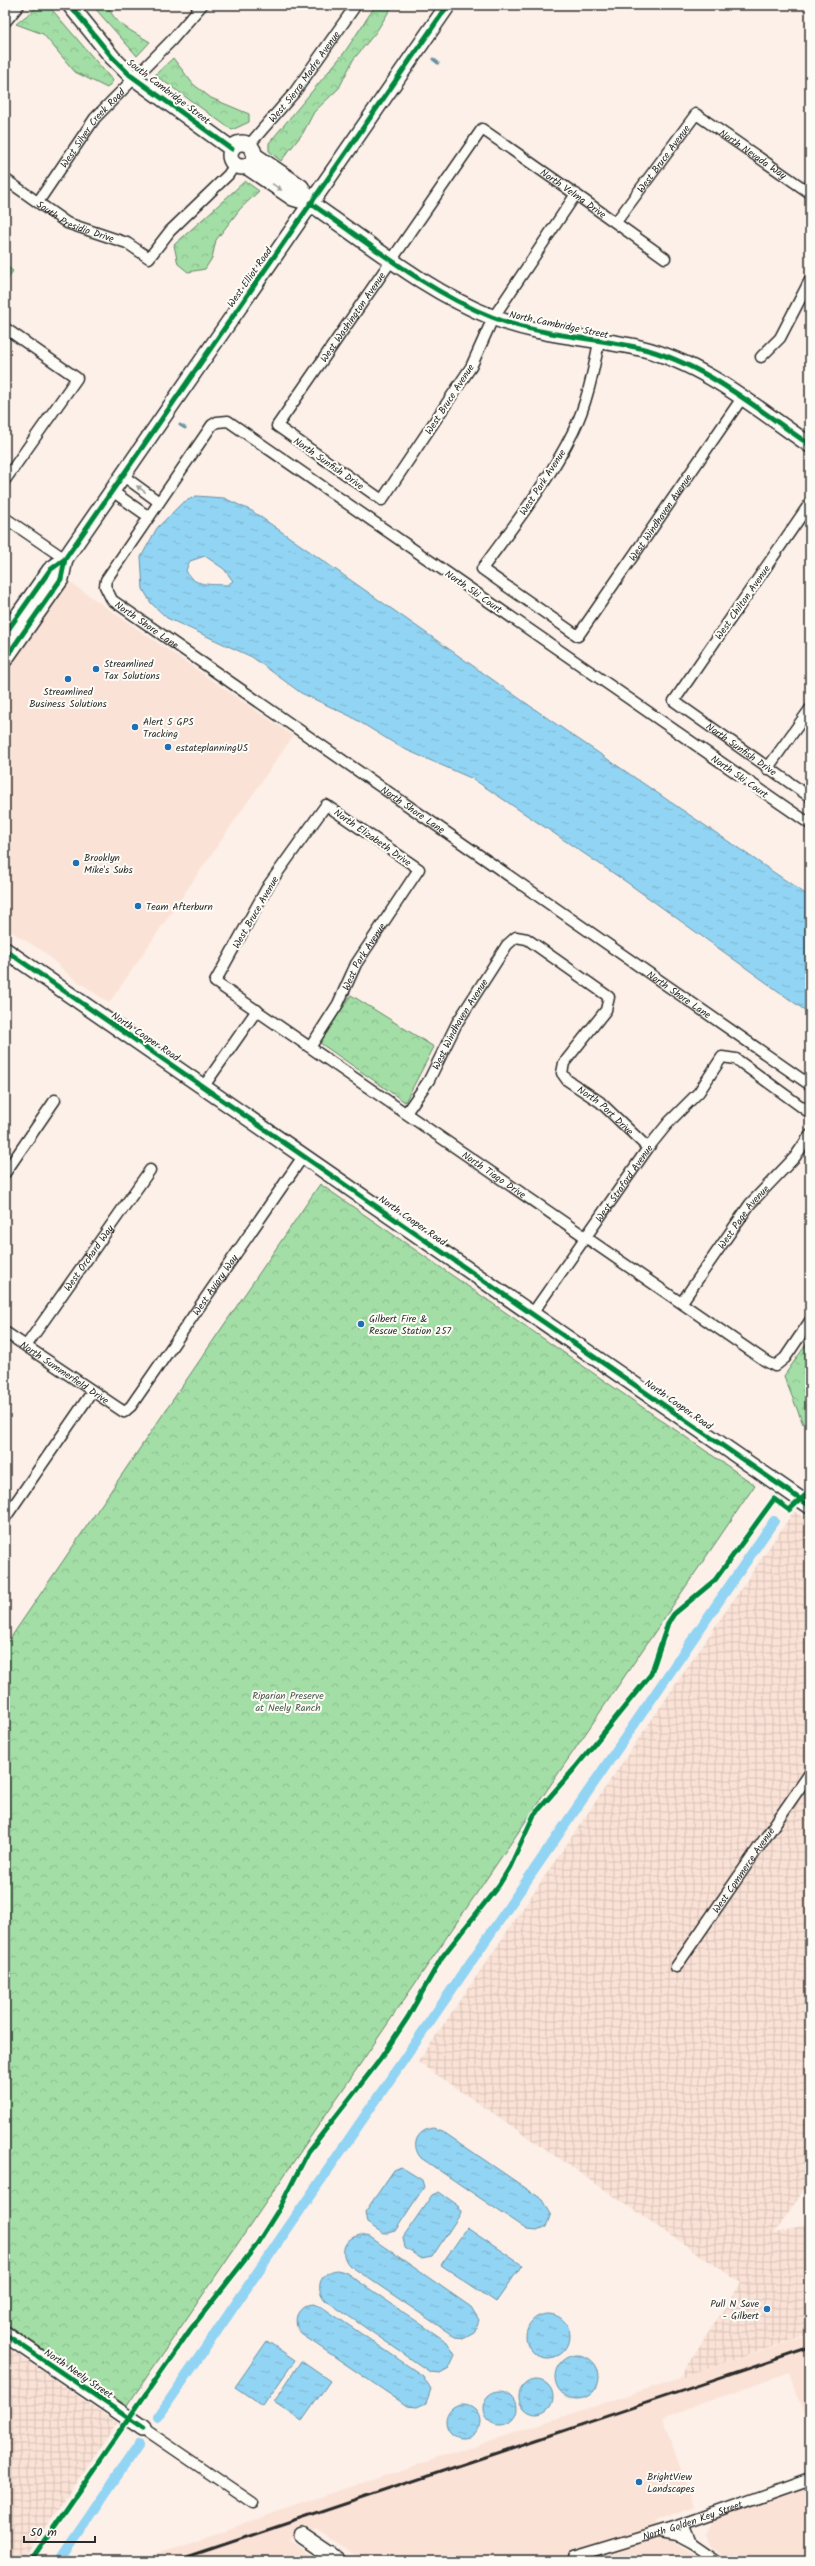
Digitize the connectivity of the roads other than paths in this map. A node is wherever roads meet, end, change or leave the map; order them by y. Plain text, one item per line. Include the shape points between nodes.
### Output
1 (19, 5) edge
2 (70, 5) edge
3 (202, 5) edge
4 (356, 5) edge
5 (448, 5) edge
6 (5, 22) edge
7 (134, 78) junction
8 (696, 114) joint
9 (482, 129) joint
10 (246, 158) junction
11 (5, 179) edge
12 (810, 193) edge
13 (576, 194) junction
14 (38, 202) junction
15 (310, 203) junction
16 (616, 222) junction
17 (150, 258) joint
18 (665, 258) dead end
19 (392, 259) junction
20 (810, 280) edge
21 (493, 318) junction
22 (5, 328) edge
23 (599, 342) junction
24 (761, 356) dead end
25 (742, 398) junction
26 (277, 426) joint
27 (810, 445) edge
28 (122, 475) junction
29 (5, 480) edge
30 (112, 491) junction
31 (382, 500) joint
32 (160, 502) junction
33 (810, 503) edge
34 (149, 517) junction
35 (5, 518) edge
36 (65, 559) junction
37 (5, 634) edge
38 (578, 636) joint
39 (5, 659) edge
40 (674, 701) joint
41 (810, 709) edge
42 (768, 769) junction
43 (810, 797) edge
44 (326, 805) joint
45 (810, 824) edge
46 (419, 869) joint
47 (5, 950) edge
48 (215, 982) joint
49 (257, 1010) junction
50 (311, 1046) junction
51 (562, 1073) joint
52 (810, 1085) edge
53 (204, 1086) junction
54 (55, 1100) dead end
55 (406, 1113) junction
56 (810, 1113) edge
57 (810, 1135) edge
58 (648, 1148) junction
59 (304, 1155) junction
60 (150, 1170) dead end
61 (5, 1173) edge
62 (587, 1237) junction
63 (682, 1302) junction
64 (532, 1314) junction
65 (810, 1321) edge
66 (5, 1332) edge
67 (26, 1346) junction
68 (92, 1392) junction
69 (124, 1412) joint
70 (810, 1506) edge
71 (5, 1518) edge
72 (810, 1773) edge
73 (676, 1967) dead end
74 (5, 2334) edge
75 (148, 2431) joint
76 (810, 2480) edge
77 (253, 2503) dead end
78 (683, 2524) junction
79 (656, 2532) junction
80 (302, 2536) dead end
81 (691, 2543) junction
82 (574, 2557) dead end
83 (339, 2561) edge
84 (718, 2561) edge

1 - 6 street
2 - 7 main road, South Cambridge Street via 112,57
3 - 7 street, West Silver Creek Road via 172,41
4 - 10 street, West Sierra Madre Avenue
5 - 15 main road, West Elliot Road
7 - 10 main road, South Cambridge Street via 232,149 242,143
7 - 14 street, West Silver Creek Road via 81,137
8 - 12 street, North Nevada Way
8 - 16 street, West Bruce Avenue
9 - 13 street, North Velma Drive
9 - 19 street, West Washington Avenue
10 - 15 main road via 293,198
10 - 17 street, West Sierra Madre Avenue via 170,231
11 - 14 street, South Presidio Drive
13 - 16 street, North Velma Drive
13 - 21 street, West Bruce Avenue
14 - 17 street, South Presidio Drive via 67,223 127,243
15 - 19 main road, North Cambridge Street
15 - 28 main road, West Elliot Road
16 - 18 street, North Velma Drive
19 - 21 main road, North Cambridge Street via 433,287
19 - 26 street, West Washington Avenue
20 - 24 street via 780,338
21 - 23 main road, North Cambridge Street via 517,326
21 - 31 street, West Bruce Avenue via 471,367
22 - 29 street via 77,378
23 - 25 main road, North Cambridge Street via 641,348 680,362
23 - 38 street, West Park Avenue via 588,393 574,431 555,466 482,569
25 - 27 main road, North Cambridge Street
25 - 38 street, West Windhaven Avenue
26 - 31 street, North Sunfish Drive
28 - 30 main road, West Elliot Road
32 -> 28 street
30 - 34 street
30 - 36 main road, West Elliot Road
32 - 34 street, North Shore Lane
32 - 45 street, North Ski Court via 212,425 222,421 233,424
33 - 40 street, West Chilton Avenue
34 - 52 street, North Shore Lane via 106,580 105,586 112,600
35 - 36 street
36 - 37 main road, West Elliot Road via 50,570
36 - 39 main road, West Elliot Road via 61,579
40 - 42 street, North Sunfish Drive
41 - 42 street
42 - 43 street, North Sunfish Drive
44 - 46 street, North Elizabeth Drive
44 - 48 street, West Bruce Avenue via 268,886
46 - 50 street, West Park Avenue via 356,964 338,1004
47 - 53 main road, North Cooper Road
48 - 49 street, North Tiago Drive
49 - 50 street, North Tiago Drive
49 - 53 street
50 - 55 street, North Tiago Drive
51 - 55 street, West Windhaven Avenue via 564,1063 606,1010 609,997 527,939 516,937 507,945 457,1023 429,1080
51 - 58 street, North Port Drive via 567,1080 600,1102
53 - 59 main road, North Cooper Road
54 - 61 street
55 - 62 street, North Tiago Drive
56 - 58 street, West Straford Avenue via 736,1059 722,1057 699,1092
57 - 63 street, West Page Avenue via 795,1157 750,1204
58 - 62 street, West Straford Avenue
59 - 64 main road, North Cooper Road
59 - 69 street, West Aviary Way via 131,1406
60 - 67 street, West Orchard Way
62 - 63 street, North Tiago Drive
62 - 64 street, West Straford Avenue
63 - 65 street, North Tiago Drive via 775,1366 785,1358
64 - 70 main road, North Cooper Road
66 - 67 street, North Summerfield Drive
67 - 68 street, North Summerfield Drive
68 - 69 street, North Summerfield Drive
68 - 71 street
72 - 73 street, West Commerce Avenue
74 - 75 main road, North Neely Street
75 - 77 street, North Neely Street
76 - 78 street, North Golden Key Street
78 - 79 street, North Golden Key Street
78 - 81 street
79 - 81 street via 676,2535
79 - 82 street, North Golden Key Street
80 - 83 main road
81 - 84 street

